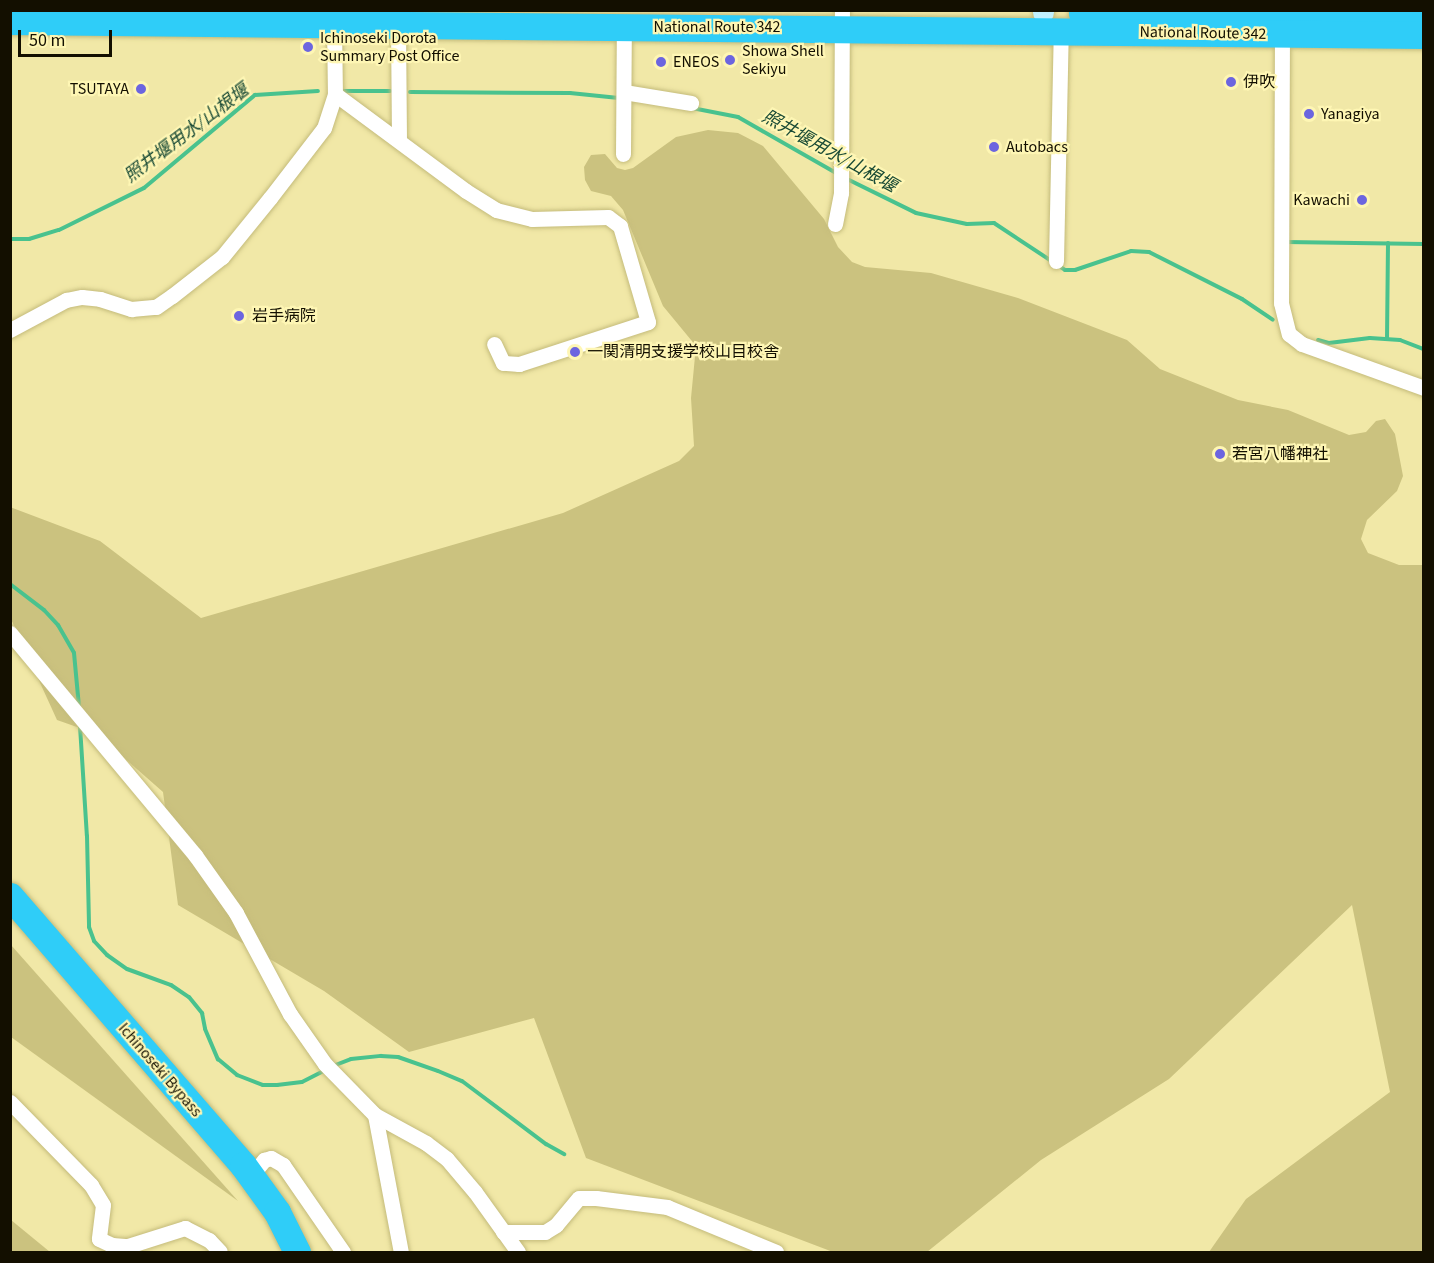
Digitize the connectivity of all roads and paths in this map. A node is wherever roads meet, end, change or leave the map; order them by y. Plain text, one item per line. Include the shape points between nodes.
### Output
1 (927, 10) edge
2 (1424, 16) edge
3 (399, 18) edge
4 (1049, 18) edge
5 (841, 19) edge
6 (1280, 20) edge
7 (10, 21) edge
8 (334, 25) junction
9 (624, 26) junction
10 (1424, 35) edge
11 (624, 92) junction
12 (335, 94) junction
13 (691, 103) dead end
14 (399, 139) junction
15 (623, 154) dead end
16 (835, 224) dead end
17 (1056, 261) dead end
18 (10, 330) edge
19 (494, 344) dead end
20 (1424, 388) edge
21 (10, 633) edge
22 (10, 896) edge
23 (10, 1102) edge
24 (375, 1115) junction
25 (251, 1176) junction
26 (503, 1232) junction
27 (220, 1252) edge
28 (297, 1252) edge
29 (344, 1252) edge
30 (401, 1252) edge
31 (518, 1252) edge
32 (776, 1252) edge

1 - 4 highway, National Route 342
2 - 6 highway, National Route 342
3 - 8 highway, National Route 342
3 - 9 highway, National Route 342
3 - 14 street
4 - 5 highway, National Route 342
4 - 6 highway, National Route 342
4 - 17 street
5 - 9 highway, National Route 342
5 - 16 street via 841,193
6 - 10 highway, National Route 342
6 - 20 street via 1281,303 1289,334 1302,344
7 - 8 highway, National Route 342
8 - 12 street
9 - 11 street
11 - 13 street
11 - 15 street
12 - 14 street
12 - 18 street via 324,128 270,198 222,257 172,297 156,307 131,309 100,299 66,300
14 - 19 street via 496,210 532,219 608,217 620,226 648,322 519,364 503,363
21 - 24 street via 195,855 236,913 290,1014 325,1064
22 - 25 highway, Ichinoseki Bypass
23 - 27 street via 91,1185 103,1205 99,1239 128,1246 185,1228 209,1240
24 - 26 street via 426,1143 447,1160
24 - 30 street
25 - 28 highway, Ichinoseki Bypass via 277,1212
25 - 29 street via 271,1158 283,1165
26 - 31 street
26 - 32 street via 545,1232 556,1226 579,1198 596,1198 667,1207

